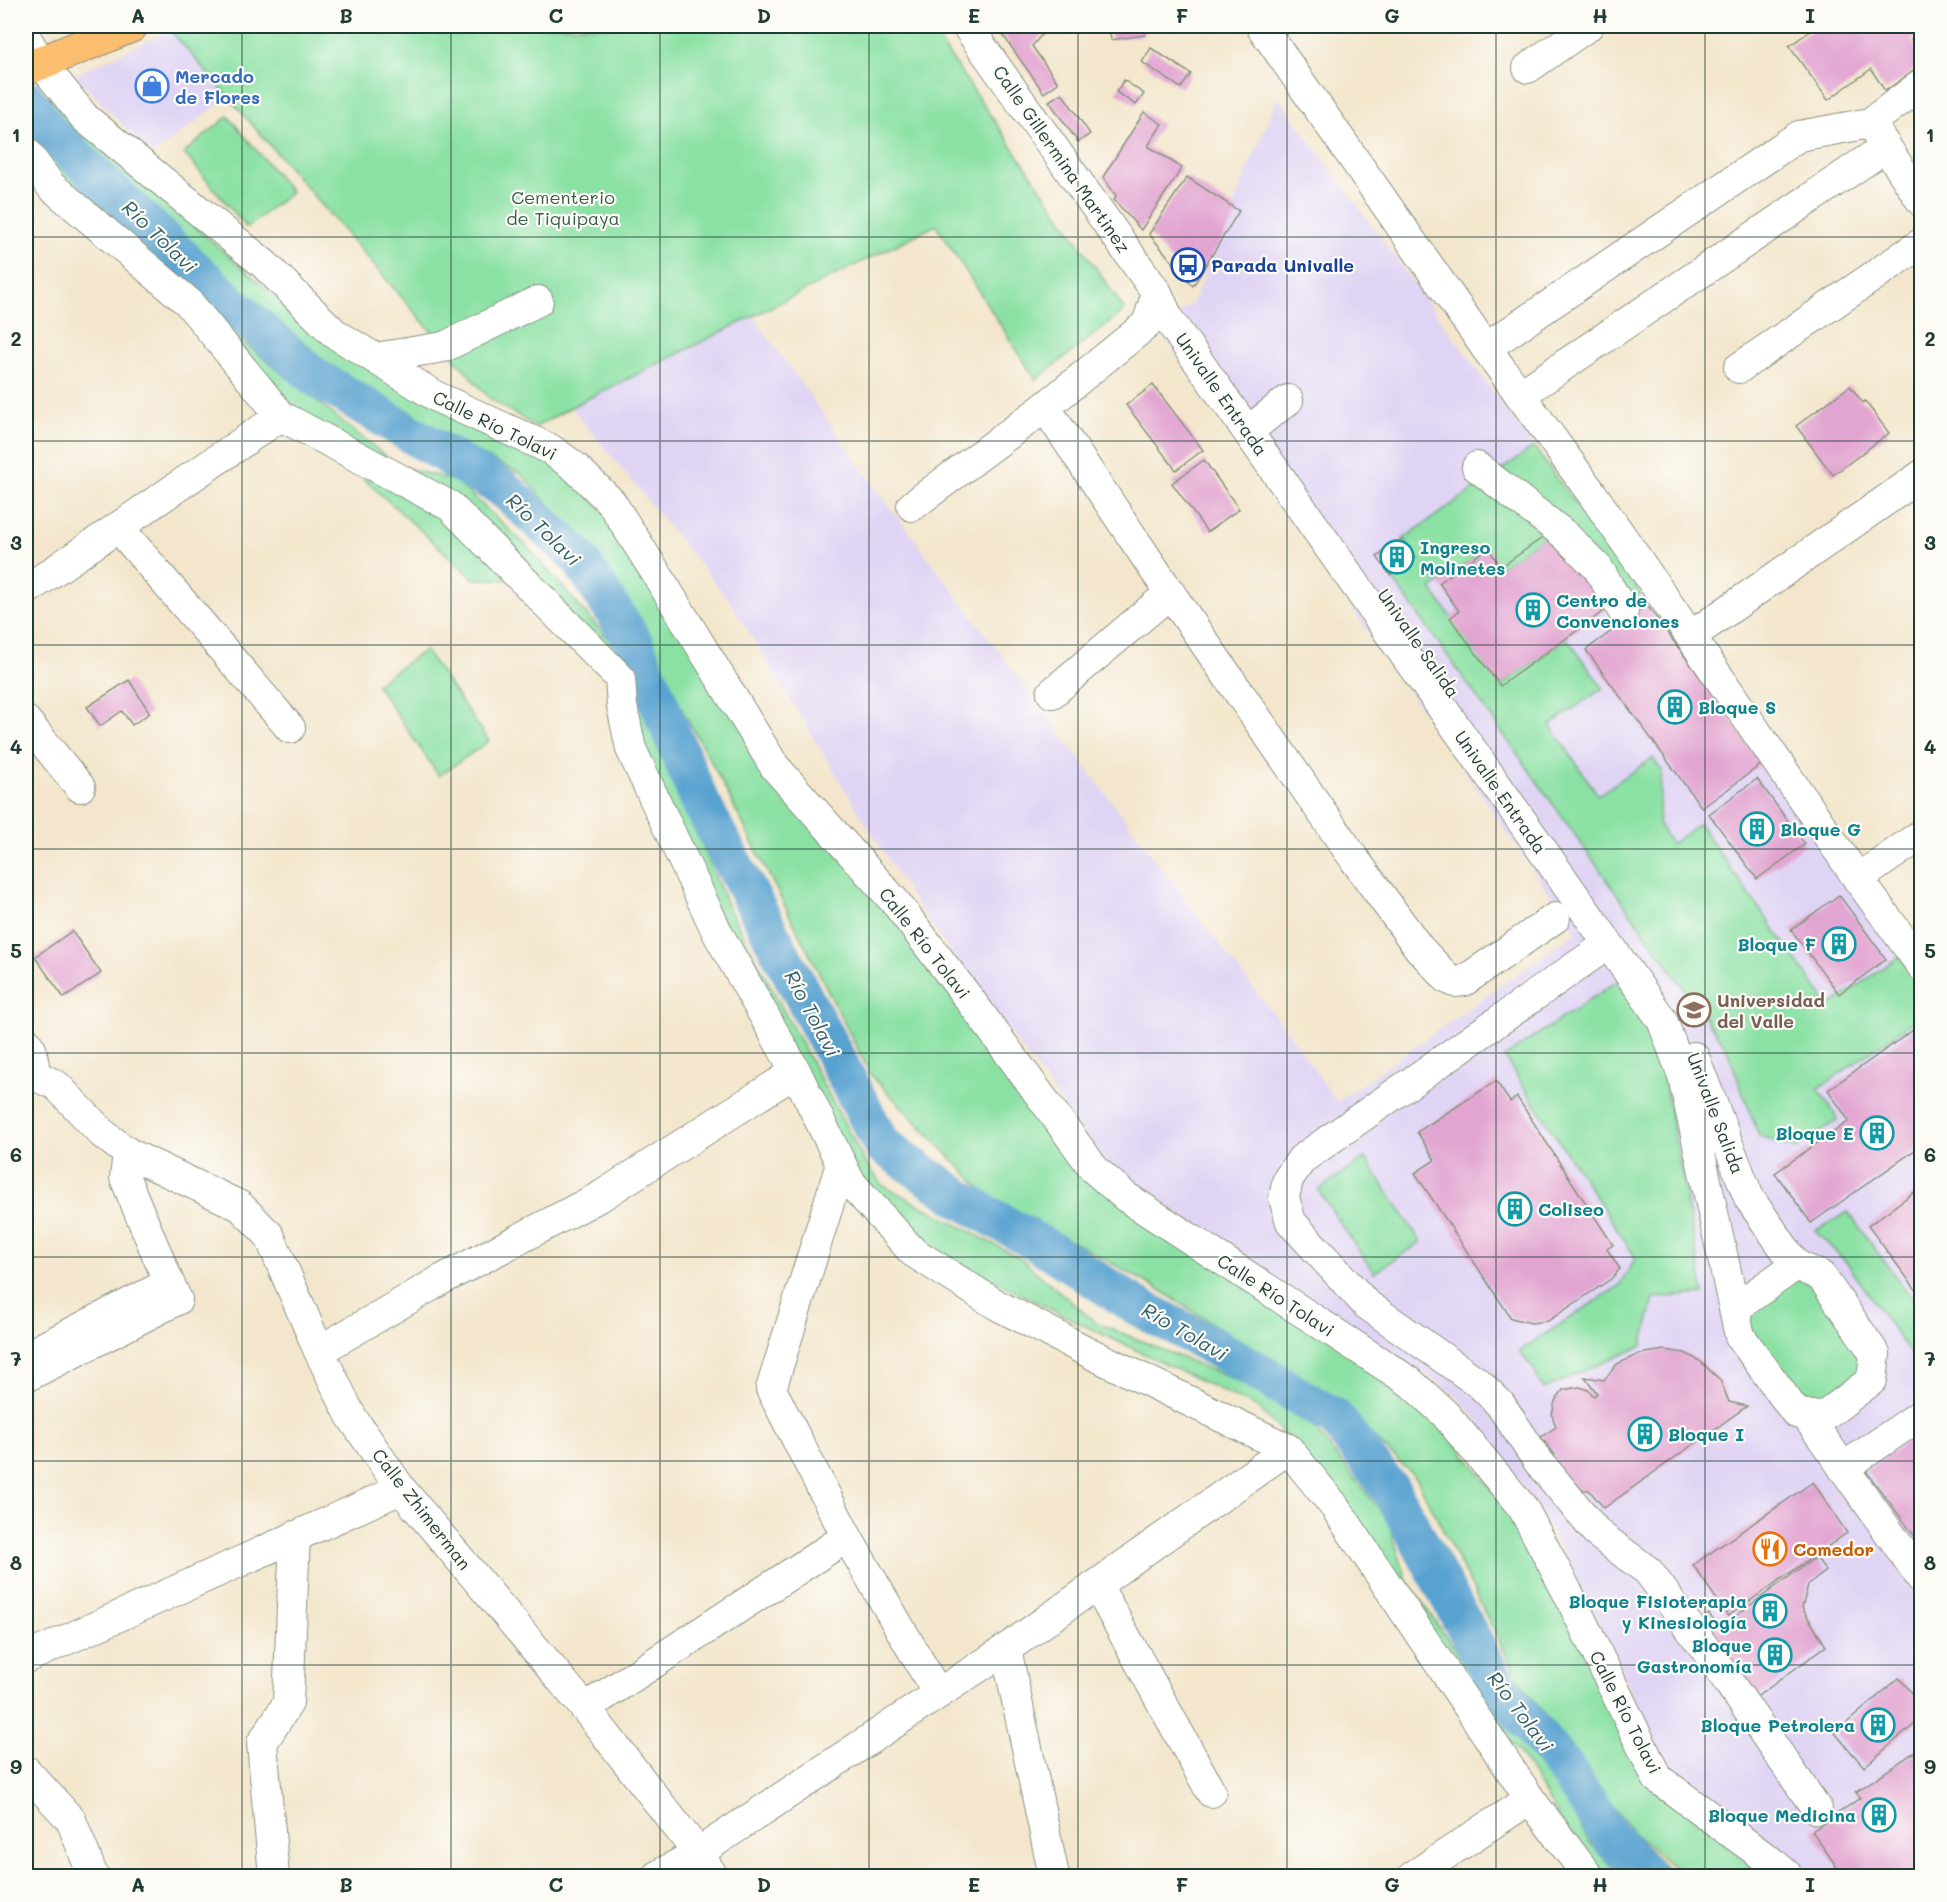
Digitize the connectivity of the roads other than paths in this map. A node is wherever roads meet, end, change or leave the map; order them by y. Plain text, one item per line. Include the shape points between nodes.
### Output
1 (131, 26) edge
2 (967, 26) edge
3 (1261, 26) edge
4 (1588, 26) edge
5 (30, 59) edge
6 (1528, 68) dead end
7 (1922, 84) edge
8 (1878, 135) junction
9 (26, 152) edge
10 (1922, 202) edge
11 (1922, 243) edge
12 (1157, 293) junction
13 (538, 301) dead end
14 (1486, 348) junction
15 (375, 358) junction
16 (1739, 368) dead end
17 (1520, 395) junction
18 (1288, 400) dead end
19 (1045, 407) junction
20 (281, 416) junction
21 (1255, 425) junction
22 (1477, 467) dead end
23 (1922, 475) edge
24 (912, 506) dead end
25 (118, 527) junction
26 (1348, 557) junction
27 (26, 590) edge
28 (1170, 593) junction
29 (1623, 610) dead end
30 (1691, 636) junction
31 (1052, 693) dead end
32 (26, 721) edge
33 (290, 728) dead end
34 (80, 787) dead end
35 (1922, 834) edge
36 (1858, 879) junction
37 (1555, 918) dead end
38 (1608, 944) junction
39 (1922, 966) edge
40 (26, 1042) edge
41 (796, 1072) junction
42 (31, 1075) edge
43 (128, 1153) junction
44 (841, 1164) junction
45 (1797, 1265) junction
46 (169, 1283) junction
47 (1734, 1309) junction
48 (319, 1351) junction
49 (26, 1356) edge
50 (26, 1377) edge
51 (1922, 1414) edge
52 (1806, 1415) junction
53 (1288, 1449) junction
54 (1843, 1468) junction
55 (401, 1489) junction
56 (295, 1536) junction
57 (847, 1537) junction
58 (1922, 1579) edge
59 (1097, 1585) junction
60 (1006, 1649) junction
61 (26, 1658) edge
62 (938, 1694) junction
63 (585, 1708) junction
64 (26, 1771) edge
65 (1211, 1792) dead end
66 (1530, 1799) junction
67 (1817, 1809) dead end
68 (706, 1865) edge
69 (93, 1876) edge
70 (274, 1876) edge
71 (657, 1876) edge
72 (1054, 1876) edge
73 (1413, 1876) edge
74 (1588, 1876) edge
75 (1788, 1876) edge

1 - 5 main road
2 - 12 street, Calle Gillermina Martinez
3 - 14 street
4 - 6 street
5 - 15 street, Calle Río Tolavi via 85,118 264,264 334,333
7 - 8 street
8 - 10 street
8 - 14 street via 1799,136
8 - 17 street
9 - 20 street via 51,186 188,302
11 - 16 street
12 - 19 street via 1147,324
12 - 21 street, Calle Gillermina Martinez via 1178,314
13 - 15 street via 444,347
14 - 17 street
15 - 75 street, Calle Río Tolavi via 437,397 550,448 611,502 774,767 896,903 1095,1170 1126,1197 1410,1382 1445,1414 1522,1508 1570,1597 1657,1778
17 - 30 street
18 - 21 street
19 - 24 street
19 - 28 street
20 - 25 street
20 - 41 street via 450,506 621,678 631,749 718,934
21 - 26 street, Univalle Entrada
22 - 29 street via 1564,535 1598,568
23 - 30 street
25 - 27 street
25 - 33 street
26 - 38 street, Univalle Entrada
26 - 45 street, Univalle Salida via 1675,1009 1749,1198
28 - 31 street
28 - 37 street via 1355,860 1419,948 1448,979 1464,981
30 - 36 street
32 - 34 street
35 - 36 street
36 - 39 street
38 - 47 street, Univalle Entrada via 1662,1020 1683,1076
38 - 67 street via 1302,1159 1288,1179 1284,1198 1292,1222 1366,1304 1480,1384 1500,1404 1538,1461 1598,1534 1648,1571
40 - 42 street via 31,1049
41 - 44 street
41 - 48 street via 601,1196 441,1280
42 - 43 street, Calle Zhimerman via 56,1085 103,1134
43 - 46 street via 125,1178
43 - 48 street, Calle Zhimerman via 240,1206 269,1235
44 - 53 street via 850,1182 914,1252 996,1305
44 - 57 street via 771,1389
45 - 47 street
45 - 52 street via 1821,1276 1875,1354 1872,1380 1822,1418
46 - 49 street
46 - 50 street via 177,1300
47 - 52 street via 1740,1336 1796,1413
48 - 55 street, Calle Zhimerman via 351,1416
51 - 54 street
52 - 54 street
53 - 59 street
53 - 66 street via 1335,1507
54 - 58 street
55 - 56 street
55 - 63 street, Calle Zhimerman
56 - 61 street
56 - 70 street via 288,1703 262,1743
57 - 62 street
57 - 63 street
59 - 60 street
59 - 65 street
60 - 62 street
60 - 72 street
62 - 68 street
63 - 68 street, Calle Zhimerman
64 - 69 street via 71,1820
66 - 73 street
66 - 74 street
68 - 71 street

